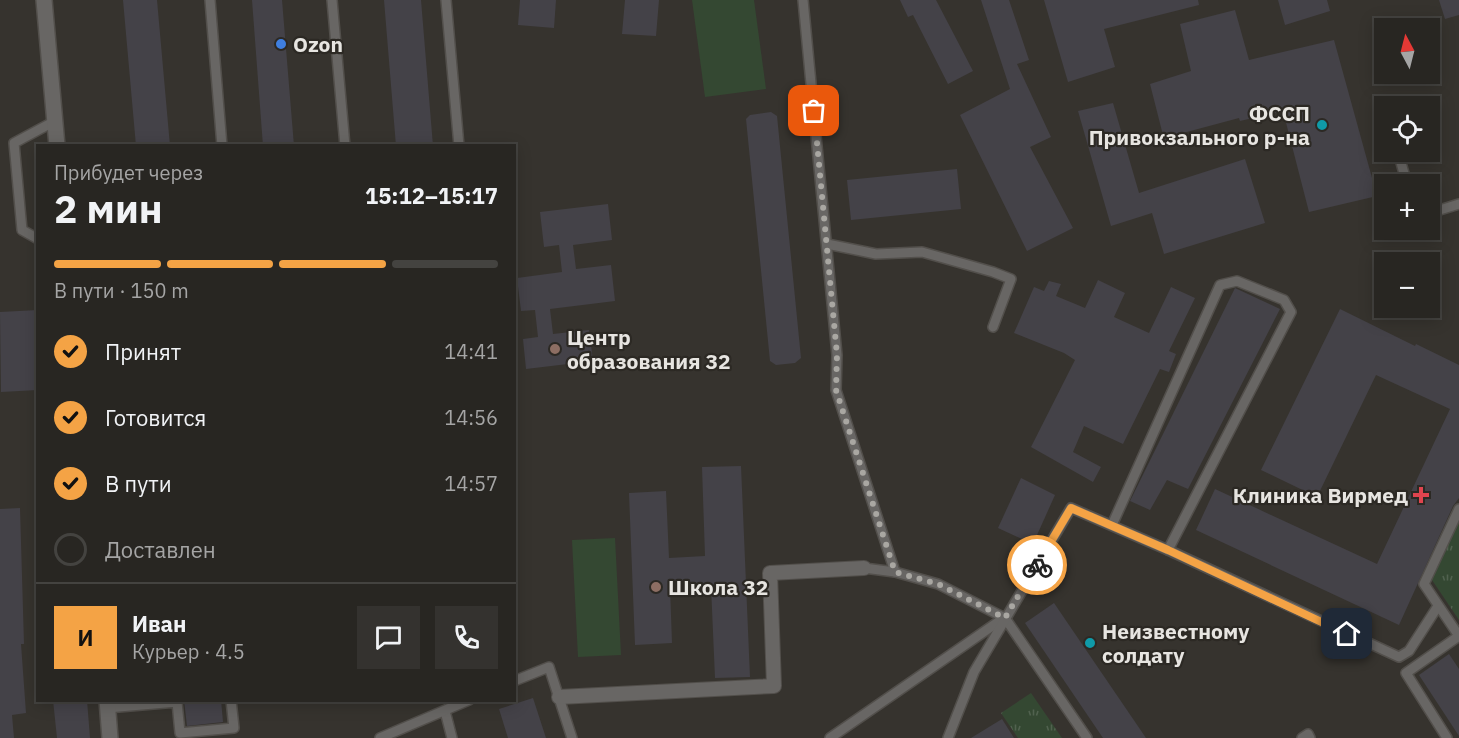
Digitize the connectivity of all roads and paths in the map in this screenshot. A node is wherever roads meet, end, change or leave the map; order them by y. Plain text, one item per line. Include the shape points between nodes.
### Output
1 (44, 0) edge
2 (210, 0) edge
3 (332, 0) edge
4 (446, 0) edge
5 (803, 0) edge
6 (55, 121) junction
7 (57, 144) edge
8 (222, 144) edge
9 (345, 144) edge
10 (459, 144) edge
11 (1459, 204) edge
12 (1440, 210) edge
13 (36, 238) edge
14 (827, 244) junction
15 (993, 327) dead end
16 (1459, 509) edge
17 (1112, 525) junction
18 (1168, 550) junction
19 (864, 568) joint
20 (895, 572) junction
21 (1438, 606) junction
22 (1005, 618) junction
23 (1459, 636) edge
24 (516, 680) edge
25 (559, 697) junction
26 (177, 702) edge
27 (177, 702) edge
28 (231, 702) edge
29 (464, 702) edge
30 (107, 704) edge
31 (444, 711) junction
32 (953, 735) edge
33 (110, 738) edge
34 (380, 738) edge
35 (452, 738) edge
36 (572, 738) edge
37 (830, 738) edge
38 (1087, 738) edge
39 (1302, 738) edge
40 (1310, 738) edge
41 (1448, 738) edge

1 - 6 street
2 - 8 lane
3 - 9 lane
4 - 10 lane
5 - 14 lane
6 - 7 street
6 - 13 lane via 14,143 22,230
11 - 12 lane
14 - 15 lane via 876,254 922,252 1011,279
14 - 20 lane via 837,355 836,390
16 - 21 lane via 1424,584
17 - 18 lane
17 - 18 lane via 1220,285 1237,281 1284,300 1291,312
17 - 22 lane via 1071,508
18 - 21 lane via 1398,657 1409,651
19 - 20 lane
19 - 25 street via 770,573 774,686
20 - 22 lane via 938,584
21 - 23 lane
22 - 32 lane via 974,672
22 - 37 lane
22 - 38 lane
23 - 41 lane via 1406,673
24 - 25 lane via 549,667
25 - 36 lane
26 - 30 lane
27 - 28 lane via 180,733 234,728
29 - 31 lane
30 - 33 street
31 - 34 lane
31 - 35 lane
39 - 40 lane via 1308,734

